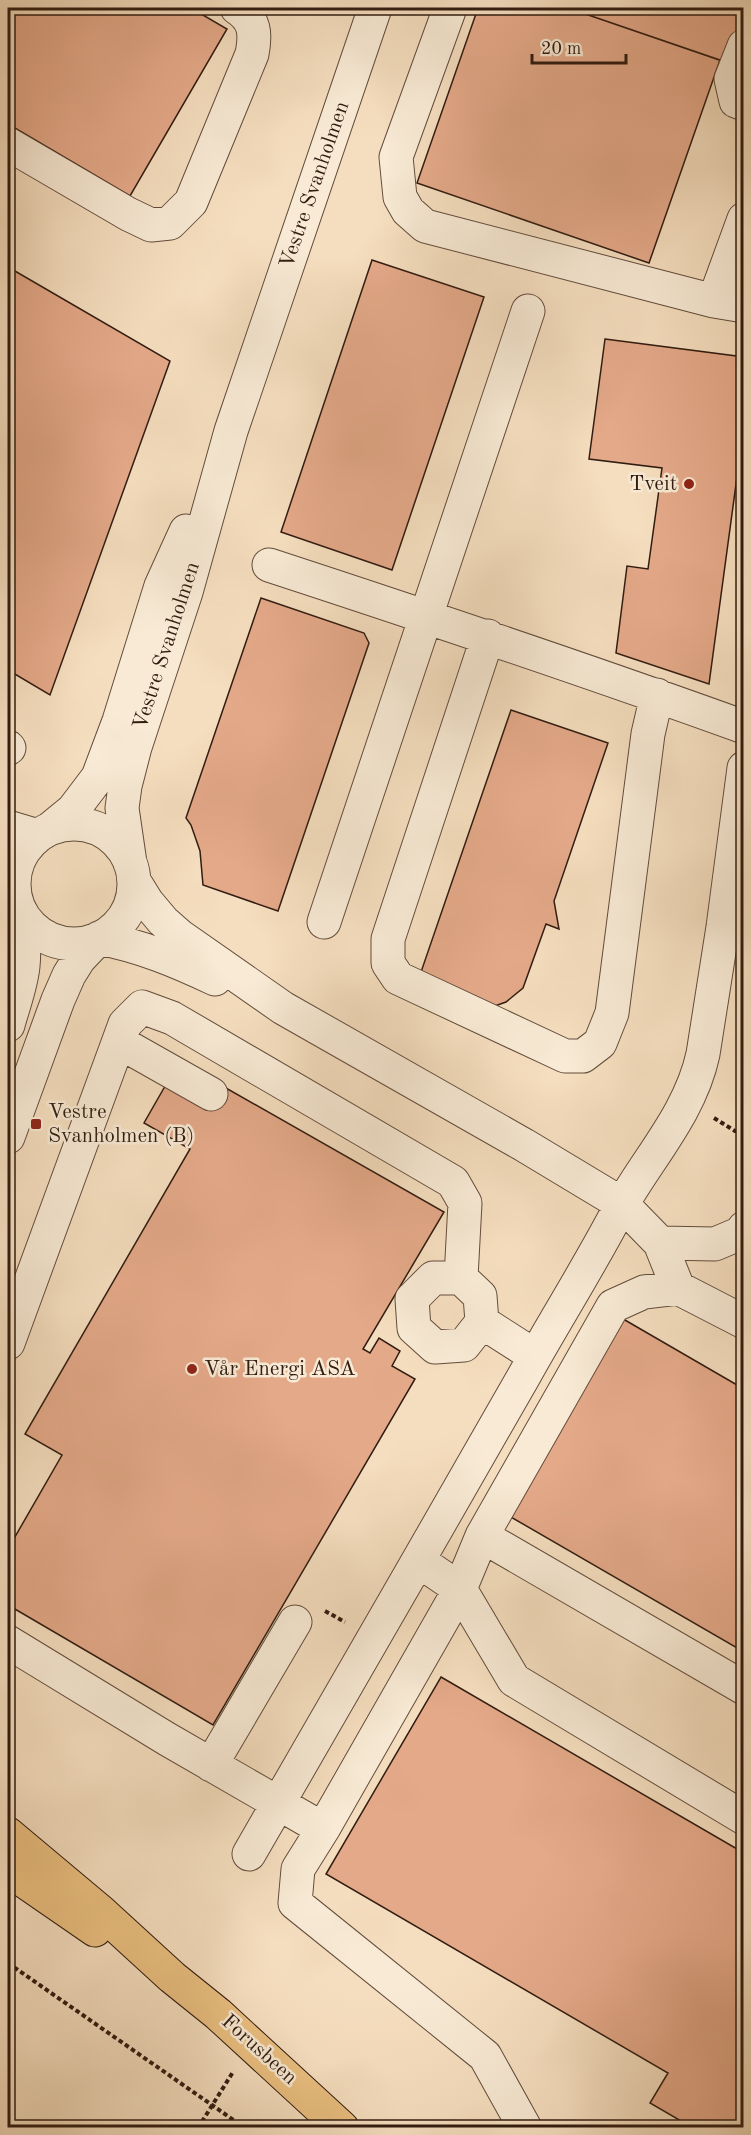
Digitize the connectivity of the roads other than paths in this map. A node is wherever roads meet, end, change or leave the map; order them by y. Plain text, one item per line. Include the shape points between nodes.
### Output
1 (237, 8) edge
2 (375, 8) edge
3 (450, 8) edge
4 (744, 46) edge
5 (744, 104) edge
6 (8, 144) edge
7 (744, 219) edge
8 (729, 303) edge
9 (528, 311) dead end
10 (231, 430) junction
11 (269, 565) dead end
12 (427, 616) junction
13 (488, 636) junction
14 (657, 695) junction
15 (744, 727) edge
16 (744, 768) edge
17 (32, 830) edge
18 (738, 849) edge
19 (132, 872) junction
20 (14, 894) edge
21 (324, 922) dead end
22 (98, 939) junction
23 (283, 1008) junction
24 (8, 1025) edge
25 (119, 1042) junction
26 (211, 1094) dead end
27 (8, 1137) edge
28 (622, 1204) junction
29 (744, 1228) edge
30 (660, 1243) junction
31 (461, 1278) junction
32 (678, 1288) junction
33 (482, 1322) junction
34 (744, 1322) edge
35 (8, 1342) edge
36 (535, 1356) junction
37 (482, 1536) junction
38 (419, 1561) junction
39 (460, 1589) junction
40 (296, 1622) dead end
41 (8, 1642) edge
42 (744, 1688) edge
43 (211, 1765) junction
44 (278, 1803) junction
45 (744, 1818) edge
46 (323, 1829) junction
47 (8, 1834) edge
48 (249, 1854) dead end
49 (8, 1870) edge
50 (172, 1977) junction
51 (342, 2127) edge
52 (525, 2127) edge

1 - 6 street via 252,22 252,54 191,202 170,223 151,225 128,214
2 - 10 street, Vestre Svanholmen
3 - 8 street via 396,157 400,197 408,211 425,226
4 - 5 street via 731,78 736,101
7 - 8 street
9 - 12 street
10 - 17 street, Vestre Svanholmen via 161,586 98,777 73,810
10 - 19 street, Vestre Svanholmen via 186,592 125,786 122,808
11 - 12 street
12 - 13 street
12 - 21 street
13 - 14 street
13 - 14 street via 388,939 388,963 398,978 565,1056 584,1056 600,1043 612,1013 648,734
14 - 15 street
16 - 18 street
17 - 19 street via 70,824 89,826 120,846
17 - 20 street via 16,870
18 - 28 street via 699,1074 687,1102
19 - 22 street via 132,899 125,916
19 - 23 street via 147,902 163,921
20 - 22 street via 29,924 44,936 61,943
20 - 24 street via 23,964
22 - 23 street via 160,954
22 - 27 street via 79,959 65,984
23 - 28 street
25 - 26 street
25 - 31 street via 125,1024 142,1007 171,1018 453,1182 465,1203
25 - 35 street
28 - 30 street
28 - 36 street
29 - 30 street via 715,1244
30 - 32 street
31 - 33 street via 480,1296
31 - 33 street via 433,1278 412,1299 414,1328 435,1347 464,1345
32 - 34 street
32 - 37 street via 644,1292 613,1306
33 - 36 street
36 - 38 street
37 - 39 street
37 - 42 street
38 - 39 street
38 - 44 street
39 - 45 street via 514,1680
39 - 46 street
40 - 43 street
41 - 43 street
43 - 44 street
44 - 46 street
44 - 48 street
46 - 52 street via 298,1869 295,1903 485,2056
47 - 50 main road, Forusbeen
49 - 50 main road, Forusbeen via 89,1927
50 - 51 main road, Forusbeen

